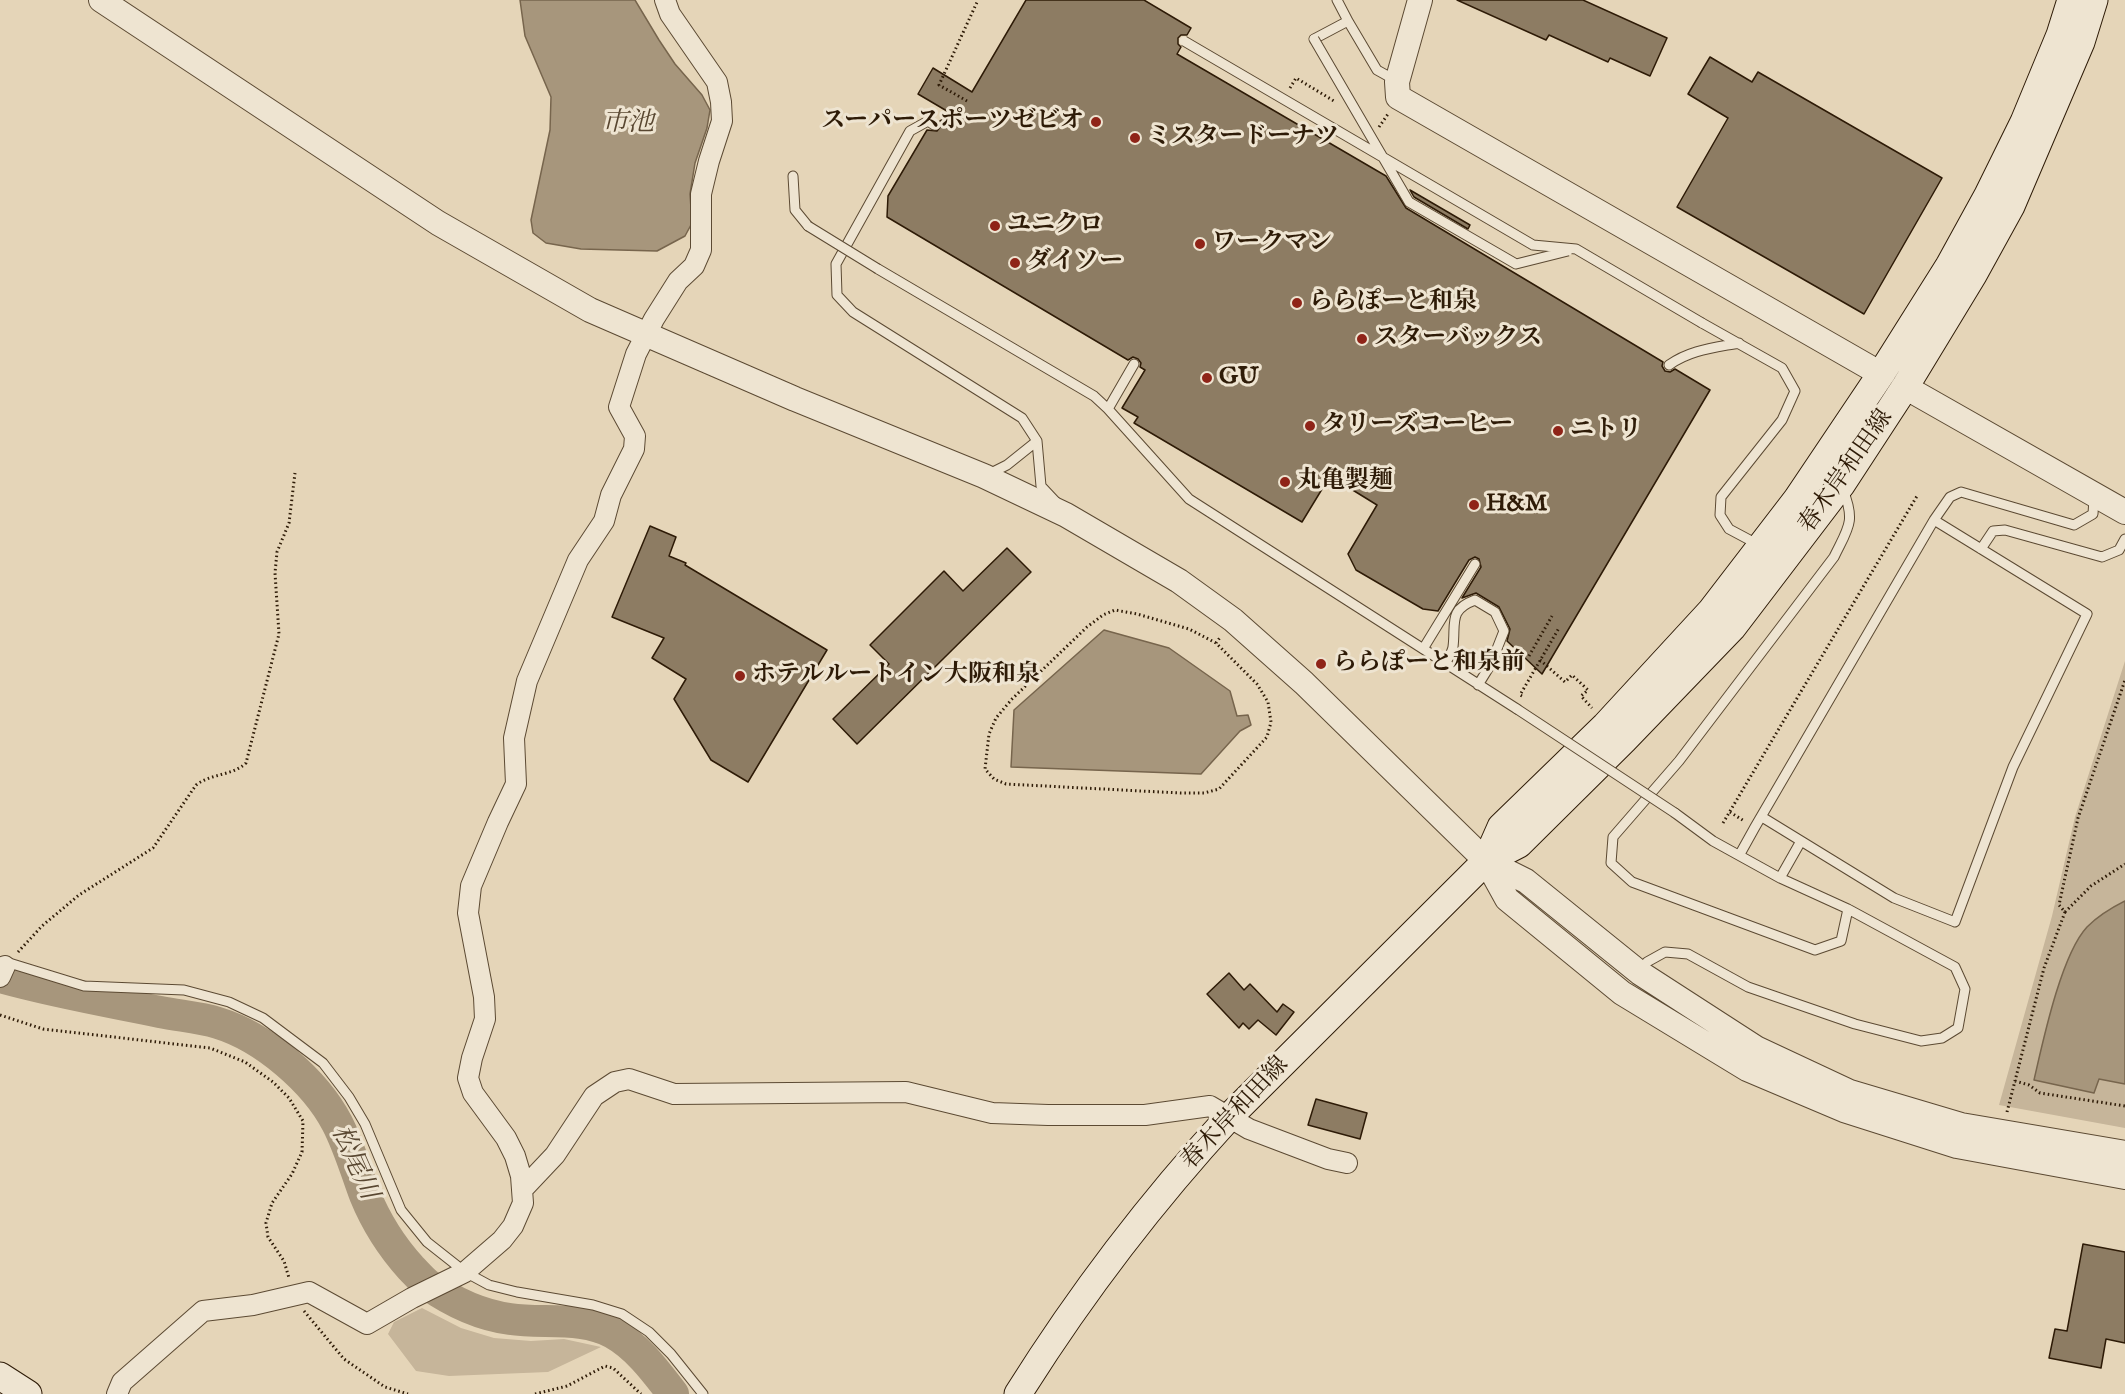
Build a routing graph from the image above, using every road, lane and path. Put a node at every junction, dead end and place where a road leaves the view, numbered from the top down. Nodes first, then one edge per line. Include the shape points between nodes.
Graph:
1 (101, 0) edge
2 (665, 0) edge
3 (978, 0) edge
4 (1337, 0) edge
5 (1420, 0) edge
6 (2071, 0) edge
7 (2094, 0) edge
8 (1348, 21) junction
9 (1184, 42) dead end
10 (1397, 82) junction
11 (967, 101) dead end
12 (934, 125) dead end
13 (793, 176) dead end
14 (1576, 249) junction
15 (645, 335) junction
16 (1738, 343) junction
17 (1134, 364) dead end
18 (1669, 365) dead end
19 (1881, 374) junction
20 (1905, 387) junction
21 (1108, 409) junction
22 (1037, 441) junction
23 (295, 473) dead end
24 (984, 476) junction
25 (1841, 485) junction
26 (2094, 495) junction
27 (1917, 496) dead end
28 (2125, 512) edge
29 (1066, 515) junction
30 (1934, 520) junction
31 (2125, 539) edge
32 (1761, 546) junction
33 (1981, 549) junction
34 (1475, 564) dead end
35 (1552, 616) dead end
36 (1233, 620) junction
37 (1559, 628) dead end
38 (1216, 643) junction
39 (1423, 649) junction
40 (1529, 656) dead end
41 (1540, 660) junction
42 (1445, 664) junction
43 (2125, 680) edge
44 (1478, 684) junction
45 (1526, 699) dead end
46 (1596, 712) dead end
47 (1761, 817) junction
48 (1723, 823) dead end
49 (1801, 841) junction
50 (1740, 854) junction
51 (1486, 861) junction
52 (2125, 864) edge
53 (1780, 878) junction
54 (1848, 909) junction
55 (2065, 912) junction
56 (3, 966) edge
57 (1640, 973) junction
58 (0, 1015) edge
59 (2015, 1081) junction
60 (2125, 1106) edge
61 (2006, 1114) dead end
62 (1230, 1116) junction
63 (2125, 1153) edge
64 (1347, 1163) dead end
65 (2125, 1177) edge
66 (522, 1190) junction
67 (465, 1272) junction
68 (295, 1295) junction
69 (0, 1376) edge
70 (28, 1394) edge
71 (117, 1394) edge
72 (408, 1394) edge
73 (535, 1394) edge
74 (641, 1394) edge
75 (703, 1394) edge
76 (1018, 1394) edge

1 - 15 street via 438,223 590,310
2 - 15 street via 670,14 717,82 722,122 701,194 701,250
3 - 11 path via 939,85
4 - 8 lane
5 - 10 street
6 - 19 main road, 春木岸和田線 via 2024,122 1988,195
7 - 20 main road, 春木岸和田線 via 2081,42 2011,206
8 - 10 lane via 1377,70
8 - 14 lane, bridge via 1314,39 1409,202 1516,264
9 - 14 lane, bridge via 1533,245
10 - 19 street via 1398,97 1407,103
12 - 22 lane via 928,121 910,131 836,264 837,295 853,312 1022,418
13 - 21 lane, bridge via 795,210 808,226 1094,396
14 - 16 lane, bridge
15 - 24 street
15 - 66 street via 619,407 635,436 634,449 611,495 604,521 578,560 527,681 514,738 516,784 471,886 468,913 485,1019 468,1078 473,1093 506,1137 515,1156
16 - 18 lane via 1698,350
16 - 32 lane via 1782,368 1795,391 1782,420 1722,497 1720,515 1729,529
17 - 21 lane
19 - 32 main road, 春木岸和田線
20 - 25 main road, 春木岸和田線
20 - 26 street
21 - 39 lane via 1189,499
22 - 24 lane via 1007,465
22 - 29 lane via 1041,486
23 - 56 path via 289,523 277,552 279,634 246,763 238,771 205,778 196,785 153,848 80,896 42,926
24 - 29 street
25 - 51 main road, 春木岸和田線 via 1732,628 1519,844
25 - 54 lane via 1850,509 1850,524 1834,557 1679,761 1613,837 1611,863 1632,882 1815,950 1841,941
26 - 28 street
26 - 30 lane via 2093,514 2074,525 1961,492 1950,496
27 - 48 path
29 - 36 street via 1179,581
30 - 33 lane
30 - 47 lane
31 - 33 lane via 2118,550 2102,557 2005,530 1993,531
32 - 51 main road, 春木岸和田線 via 1711,610 1613,718 1501,827
33 - 49 lane via 2087,614 2013,766 1955,922 1894,898
34 - 39 lane
35 - 40 path
36 - 38 path
36 - 51 street via 1304,683
37 - 41 path
38 - 38 path via 1257,684 1268,702 1271,722 1267,737 1219,789 1180,793 1006,784 985,769 989,734 996,718 1103,615 1115,610 1137,614 1189,629
39 - 42 lane
41 - 45 path via 1520,695
41 - 46 path via 1565,682 1572,675 1588,690 1581,696
42 - 44 lane
42 - 44 lane via 1453,649 1454,620 1462,604 1475,600 1495,612 1504,631
43 - 55 path via 2078,818 2059,905
44 - 50 lane, bridge via 1713,841
47 - 49 lane
47 - 50 lane
49 - 53 lane
50 - 53 lane
51 - 57 street via 1526,881
51 - 62 main road, 春木岸和田線
51 - 65 street via 1508,899 1622,993 1748,1068 1844,1110 1957,1146
52 - 55 path via 2091,886
53 - 54 lane
54 - 57 lane via 1955,967 1965,989 1958,1028 1942,1038 1922,1041 1855,1024 1748,987 1688,954 1665,951 1647,962
55 - 59 path via 2044,968
56 - 67 lane via 84,986 184,990 229,1002 263,1018 323,1063 365,1124 401,1210 427,1242
57 - 63 street via 1756,1048 1850,1092 1961,1125
58 - 68 path via 43,1029 210,1048 245,1062 273,1082 303,1121 302,1152 272,1203 266,1223 267,1237 284,1261
59 - 60 path via 2040,1093
59 - 61 path
62 - 64 street via 1249,1128
62 - 66 street via 1210,1106 1145,1115 992,1113 906,1092 674,1094 629,1079 615,1082 594,1096 555,1155
62 - 76 main road, 春木岸和田線 via 1113,1256
66 - 67 street via 522,1203 513,1226
67 - 68 street via 367,1324 309,1292
67 - 75 lane via 489,1285 622,1314 649,1332
68 - 71 street via 203,1311 122,1382
68 - 72 path via 306,1314 345,1359 385,1387
69 - 70 main road
73 - 74 path via 567,1386 605,1366 614,1368

